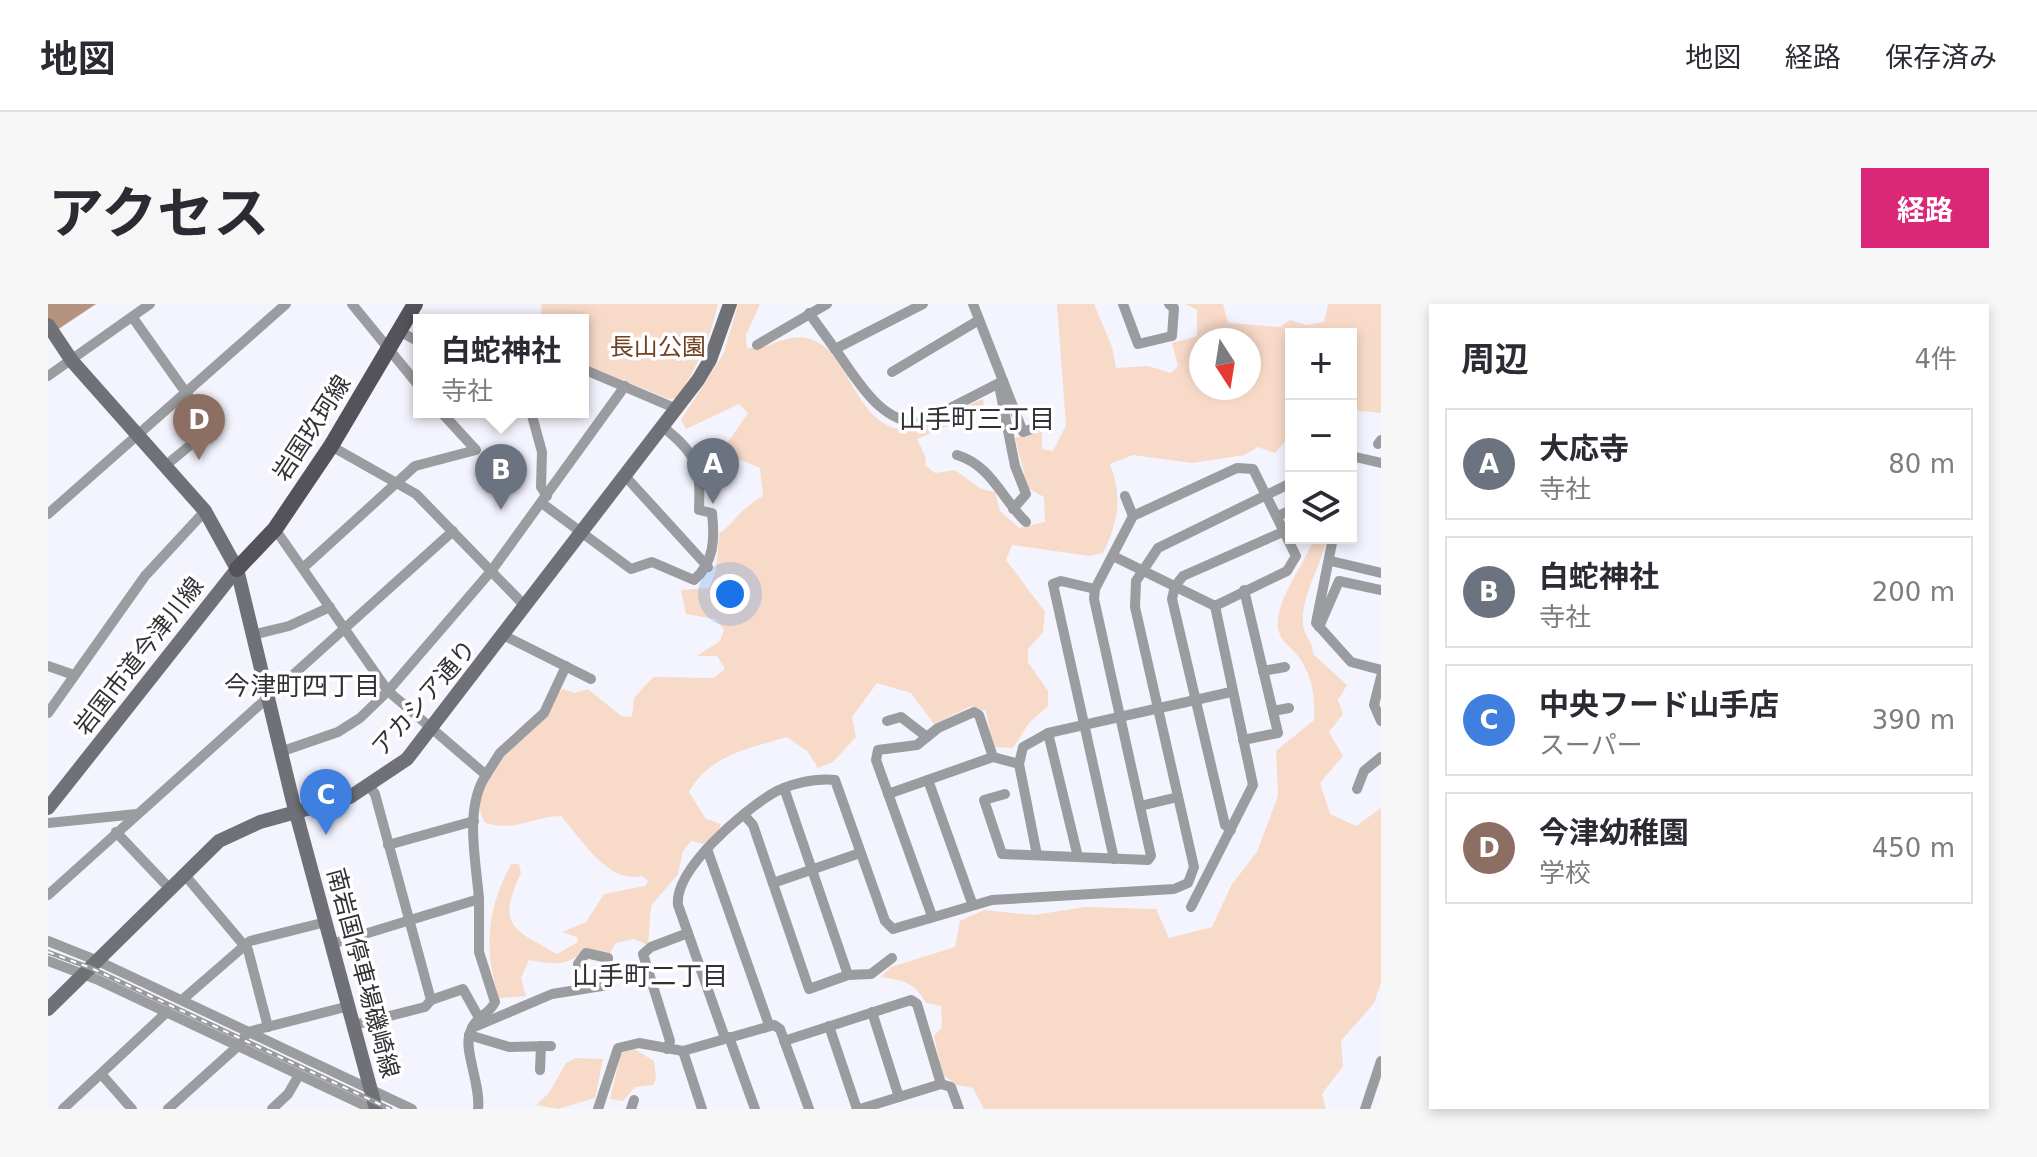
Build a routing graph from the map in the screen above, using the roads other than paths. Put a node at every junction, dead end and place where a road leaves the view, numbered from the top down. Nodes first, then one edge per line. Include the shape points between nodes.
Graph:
1 (150, 304) edge
2 (286, 304) edge
3 (352, 304) edge
4 (415, 304) edge
5 (730, 304) edge
6 (827, 304) edge
7 (923, 304) edge
8 (973, 304) edge
9 (1123, 304) edge
10 (1169, 304) edge
11 (274, 308) edge
12 (809, 313) junction
13 (133, 318) junction
14 (979, 320) junction
15 (48, 325) edge
16 (401, 332) junction
17 (413, 339) edge
18 (757, 345) dead end
19 (835, 349) junction
20 (390, 350) junction
21 (72, 361) junction
22 (589, 371) edge
23 (892, 372) dead end
24 (48, 376) edge
25 (413, 379) edge
26 (1001, 383) junction
27 (625, 386) junction
28 (184, 393) junction
29 (677, 409) junction
30 (447, 418) edge
31 (533, 418) edge
32 (1043, 425) dead end
33 (663, 427) junction
34 (138, 435) junction
35 (331, 446) junction
36 (957, 455) dead end
37 (1357, 457) edge
38 (1381, 463) edge
39 (165, 466) junction
40 (625, 476) junction
41 (399, 482) junction
42 (1285, 487) edge
43 (1125, 496) dead end
44 (1269, 496) junction
45 (545, 500) junction
46 (1013, 509) junction
47 (205, 511) junction
48 (1285, 513) edge
49 (48, 514) edge
50 (1133, 516) junction
51 (1278, 516) junction
52 (1026, 522) dead end
53 (275, 529) junction
54 (453, 531) junction
55 (1285, 531) joint
56 (583, 533) junction
57 (1293, 544) edge
58 (1332, 544) edge
59 (1113, 556) junction
60 (1331, 561) junction
61 (304, 567) junction
62 (708, 567) junction
63 (237, 569) junction
64 (492, 570) junction
65 (1141, 570) junction
66 (1381, 573) edge
67 (1175, 586) junction
68 (1095, 589) junction
69 (1244, 590) junction
70 (1381, 590) edge
71 (1215, 606) junction
72 (330, 607) junction
73 (526, 607) junction
74 (1319, 627) junction
75 (346, 630) junction
76 (252, 635) junction
77 (505, 636) junction
78 (48, 666) edge
79 (566, 666) junction
80 (1285, 667) dead end
81 (1381, 670) edge
82 (1263, 671) junction
83 (74, 675) junction
84 (1381, 677) edge
85 (591, 679) dead end
86 (388, 691) junction
87 (1231, 692) junction
88 (268, 700) junction
89 (1196, 700) junction
90 (1289, 708) dead end
91 (1158, 709) junction
92 (1273, 711) junction
93 (48, 713) edge
94 (1121, 717) junction
95 (887, 721) dead end
96 (1381, 721) edge
97 (1084, 725) junction
98 (433, 729) junction
99 (1048, 733) junction
100 (927, 737) junction
101 (1243, 740) junction
102 (280, 752) junction
103 (993, 757) junction
104 (1381, 757) edge
105 (1019, 764) junction
106 (486, 775) junction
107 (928, 780) junction
108 (370, 787) junction
109 (784, 788) junction
110 (1357, 789) dead end
111 (888, 794) junction
112 (1005, 794) dead end
113 (1178, 797) junction
114 (1140, 806) junction
115 (48, 808) edge
116 (137, 814) junction
117 (296, 814) junction
118 (745, 816) junction
119 (474, 821) junction
120 (48, 823) edge
121 (1231, 830) junction
122 (116, 832) junction
123 (388, 845) junction
124 (707, 849) junction
125 (860, 853) junction
126 (1037, 855) junction
127 (1078, 857) junction
128 (1114, 859) junction
129 (812, 870) junction
130 (184, 874) junction
131 (1192, 878) junction
132 (773, 883) junction
133 (1203, 884) junction
134 (170, 889) junction
135 (48, 895) edge
136 (479, 899) junction
137 (972, 903) junction
138 (1191, 907) dead end
139 (932, 916) junction
140 (326, 922) junction
141 (409, 923) junction
142 (688, 933) junction
143 (48, 941) edge
144 (332, 944) junction
145 (245, 945) junction
146 (892, 958) dead end
147 (48, 961) edge
148 (98, 961) junction
149 (578, 964) dead end
150 (84, 975) junction
151 (848, 975) junction
152 (182, 1000) junction
153 (431, 1000) junction
154 (349, 1006) junction
155 (48, 1009) edge
156 (167, 1012) junction
157 (872, 1012) junction
158 (478, 1016) junction
159 (354, 1025) junction
160 (769, 1025) junction
161 (829, 1026) junction
162 (268, 1027) junction
163 (248, 1032) junction
164 (471, 1032) junction
165 (727, 1037) junction
166 (784, 1041) junction
167 (238, 1046) junction
168 (667, 1049) junction
169 (683, 1051) junction
170 (1381, 1061) edge
171 (540, 1070) dead end
172 (102, 1075) junction
173 (299, 1075) junction
174 (941, 1084) junction
175 (372, 1090) junction
176 (288, 1094) junction
177 (899, 1097) junction
178 (63, 1109) edge
179 (132, 1109) edge
180 (168, 1109) edge
181 (272, 1109) edge
182 (290, 1109) edge
183 (374, 1109) edge
184 (412, 1109) edge
185 (478, 1109) edge
186 (598, 1109) edge
187 (702, 1109) edge
188 (755, 1109) edge
189 (809, 1109) edge
190 (858, 1109) edge
191 (959, 1109) edge
192 (1365, 1109) edge

1 - 13 street
2 - 11 street
3 - 20 street
4 - 16 main road, 岩国玖珂線
5 - 29 street, アカシア通り via 710,360
6 - 12 street
7 - 19 street
8 - 14 street
9 - 10 street via 1138,344 1172,336 1174,308
11 - 28 street
12 - 18 street
12 - 19 street
13 - 21 street
13 - 28 street
14 - 23 street
14 - 26 street
15 - 21 street, 南岩国停車場磯崎線
16 - 17 street
16 - 20 main road, 岩国玖珂線
19 - 26 street via 886,413 911,423
20 - 25 street
20 - 35 main road, 岩国玖珂線
21 - 24 street
21 - 34 street, 南岩国停車場磯崎線
22 - 27 street
26 - 32 street via 1023,432
26 - 46 street via 1015,466 1026,494
27 - 29 street
27 - 45 street
28 - 34 street
28 - 39 street via 211,428
29 - 33 street, アカシア通り
30 - 41 street via 476,450 415,466
31 - 45 street via 542,452
33 - 40 street, アカシア通り
33 - 62 street via 690,449 700,478 699,510 712,513
34 - 39 street, 南岩国停車場磯崎線
34 - 49 street
35 - 41 street
35 - 53 main road, 岩国玖珂線
36 - 46 street via 972,459 990,476
37 - 38 street
39 - 47 street, 南岩国停車場磯崎線
40 - 56 street, アカシア通り
40 - 62 street
41 - 54 street
41 - 61 street
42 - 44 street
43 - 50 street
44 - 50 street via 1253,469 1237,468
44 - 51 street
44 - 65 street via 1158,548
45 - 56 street
45 - 64 street
46 - 52 street
47 - 63 street, 南岩国停車場磯崎線
47 - 83 street via 159,558
48 - 51 street
50 - 59 street
51 - 55 street
53 - 61 street
53 - 63 main road, 岩国玖珂線
54 - 64 street
54 - 75 street
55 - 67 street via 1183,576
56 - 62 street via 631,569 652,562 694,580
56 - 73 street, アカシア通り
57 - 69 street via 1296,550 1290,567
58 - 60 street
59 - 65 street
59 - 68 street
60 - 66 street
60 - 74 street via 1315,616
61 - 72 street
63 - 76 street, 南岩国停車場磯崎線
63 - 115 street, 岩国市道今津川線
64 - 73 street
64 - 86 street
65 - 67 street
65 - 91 street via 1135,607
67 - 71 street
67 - 89 street via 1172,599
68 - 94 street
68 - 97 street via 1053,584
69 - 71 street
69 - 82 street
70 - 74 street via 1339,581
71 - 87 street
72 - 75 street
72 - 76 street via 289,626
73 - 77 street, アカシア通り
74 - 81 street via 1351,662
75 - 86 street
75 - 88 street
76 - 88 street, 南岩国停車場磯崎線
77 - 79 street
77 - 98 street, アカシア通り
78 - 83 street
79 - 85 street
79 - 106 street via 544,713 500,753
80 - 82 street
82 - 92 street
83 - 93 street
84 - 96 street via 1374,705
86 - 98 street
86 - 102 street via 338,732
87 - 89 street
87 - 101 street
88 - 102 street, 南岩国停車場磯崎線
88 - 116 street
89 - 91 street
89 - 121 street via 1225,825
90 - 92 street
91 - 94 street
91 - 113 street
92 - 101 street via 1278,733
94 - 97 street
94 - 114 street
95 - 100 street via 901,717
97 - 99 street
97 - 128 street
98 - 106 street
98 - 108 street, アカシア通り via 407,759
99 - 105 street via 1023,747
99 - 127 street
100 - 103 street via 974,712
100 - 111 street via 913,746 878,750 876,760
101 - 121 street via 1253,785
102 - 117 street, 南岩国停車場磯崎線
103 - 105 street
103 - 107 street
104 - 110 street via 1364,771
105 - 126 street
106 - 119 street via 476,793
107 - 111 street
107 - 137 street
108 - 117 street, アカシア通り
108 - 123 street
109 - 118 street
109 - 125 street via 835,780
109 - 129 street
111 - 139 street
112 - 126 street via 984,800 1002,854
113 - 114 street
113 - 131 street
114 - 128 street via 1151,856
116 - 120 street
116 - 122 street
117 - 130 street, アカシア通り via 236,831
117 - 140 street, 南岩国停車場磯崎線
118 - 124 street
118 - 132 street
119 - 123 street
119 - 136 street
121 - 133 street
122 - 134 street
122 - 135 street
123 - 141 street
124 - 142 street via 680,883 678,905
124 - 160 street
125 - 129 street
125 - 139 street via 889,927 899,929
126 - 127 street
127 - 128 street
129 - 132 street
129 - 151 street
130 - 134 street, アカシア通り
130 - 145 street
131 - 133 street
131 - 137 street via 1174,889
132 - 151 street via 809,989
133 - 138 street
134 - 148 street, アカシア通り
136 - 141 street
136 - 158 street via 479,952 495,1002
137 - 139 street
140 - 144 street, 南岩国停車場磯崎線
140 - 145 street
141 - 144 street
141 - 153 street
142 - 165 street
142 - 168 street via 643,954 670,1041
143 - 148 street
144 - 154 street, 南岩国停車場磯崎線
145 - 152 street
145 - 162 street
146 - 151 street via 871,974
147 - 150 street
148 - 150 street, アカシア通り
148 - 152 street
149 - 164 street via 586,953 608,958 608,985 543,997
150 - 155 street, アカシア通り
150 - 156 street
152 - 163 street
153 - 158 street via 463,989
153 - 159 street via 425,1007
154 - 159 street, 南岩国停車場磯崎線
154 - 162 street
156 - 167 street
156 - 172 street
157 - 161 street
157 - 174 street via 911,1000 917,1004
157 - 177 street
158 - 164 street
159 - 175 street, 南岩国停車場磯崎線
160 - 165 street
160 - 166 street via 780,1029
161 - 166 street
161 - 190 street
162 - 163 street
163 - 167 street
163 - 175 street
164 - 171 street via 509,1047 546,1046
164 - 185 street
165 - 169 street
165 - 188 street
166 - 189 street
167 - 173 street
167 - 180 street
168 - 169 street
168 - 186 street via 639,1043 618,1048
169 - 187 street
170 - 192 street
172 - 178 street
172 - 179 street
173 - 176 street
173 - 183 street
174 - 177 street
174 - 191 street via 951,1087
175 - 183 street, 南岩国停車場磯崎線
175 - 184 street
176 - 181 street
176 - 182 street
177 - 190 street

